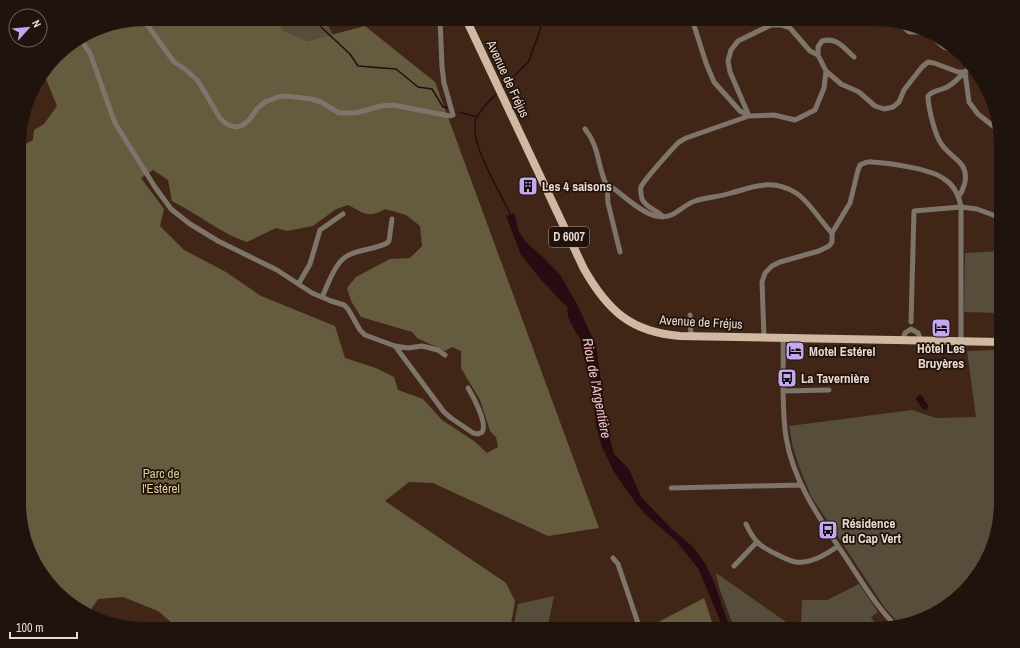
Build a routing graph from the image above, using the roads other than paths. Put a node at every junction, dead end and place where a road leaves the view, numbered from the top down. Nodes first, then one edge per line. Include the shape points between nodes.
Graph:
1 (147, 26) edge
2 (440, 26) edge
3 (469, 26) edge
4 (694, 26) edge
5 (769, 26) edge
6 (785, 26) edge
7 (83, 43) edge
8 (818, 55) junction
9 (854, 57) dead end
10 (826, 72) junction
11 (965, 72) junction
12 (749, 116) junction
13 (993, 127) edge
14 (585, 130) dead end
15 (607, 186) junction
16 (958, 196) junction
17 (961, 207) junction
18 (343, 214) dead end
19 (994, 215) edge
20 (663, 217) junction
21 (392, 219) dead end
22 (832, 234) junction
23 (620, 252) dead end
24 (299, 283) junction
25 (322, 297) junction
26 (690, 315) dead end
27 (911, 326) junction
28 (691, 336) junction
29 (764, 337) junction
30 (783, 337) junction
31 (903, 340) junction
32 (920, 340) junction
33 (961, 341) junction
34 (994, 342) edge
35 (395, 346) junction
36 (444, 355) dead end
37 (468, 388) dead end
38 (829, 390) dead end
39 (783, 391) junction
40 (801, 485) junction
41 (671, 488) dead end
42 (746, 524) dead end
43 (756, 543) junction
44 (838, 546) junction
45 (613, 558) dead end
46 (734, 566) dead end
47 (891, 621) edge
48 (638, 622) edge

1 - 2 street via 174,62 198,81 224,123 237,127 249,120 266,102 286,96 321,102 339,114 393,105 453,115 444,83
3 - 28 main road, Avenue de Fréjus / D 6007 via 584,269 596,289 624,318 648,330 669,335
4 - 12 street via 714,82 740,111
5 - 12 street via 738,41 731,50 728,61 730,72
6 - 8 street
7 - 24 street via 90,53 115,123 171,209 218,241
8 - 9 street via 818,47 822,41 828,39 835,40
8 - 10 street
10 - 11 street via 841,84 859,92 875,106 884,109 893,107 898,102 922,66 928,62
10 - 12 street via 824,88 815,110 795,120 774,115
11 - 13 street via 969,102
11 - 16 street via 950,86 932,91 928,96 939,140 963,166 965,172 963,192
12 - 20 street via 686,138 678,143 647,179 641,190 643,201
14 - 15 street via 591,136
15 - 20 street via 651,215
15 - 23 street via 608,203
16 - 17 street
16 - 22 street via 945,179 931,172 866,162 860,165 850,202
17 - 19 street
17 - 27 street via 914,211
17 - 33 street
18 - 24 street via 320,230 310,264
20 - 22 street via 678,212 695,200 751,187 775,185 797,193
21 - 25 street via 389,241 344,258 338,264
22 - 29 street via 832,242 825,249 780,262 766,273 762,282
24 - 25 street
25 - 35 street via 344,305 365,335
26 - 28 street
27 - 31 street
27 - 32 street via 918,333
28 - 29 main road, Avenue de Fréjus / D 6007
29 - 30 main road, Avenue de Fréjus / D 6007
30 - 31 main road, Avenue de Fréjus / D 6007
30 - 39 street
31 - 32 main road, Avenue de Fréjus / D 6007
32 - 33 main road, Avenue de Fréjus / D 6007
33 - 34 main road, Avenue de Fréjus / D 6007
35 - 36 street via 422,346 438,350
35 - 37 street via 444,412 478,434 484,427
38 - 39 street
39 - 40 street via 787,439
40 - 41 street
40 - 44 street
42 - 43 street
43 - 44 street via 796,562 821,557
43 - 46 street
44 - 47 street
45 - 48 street via 618,564

